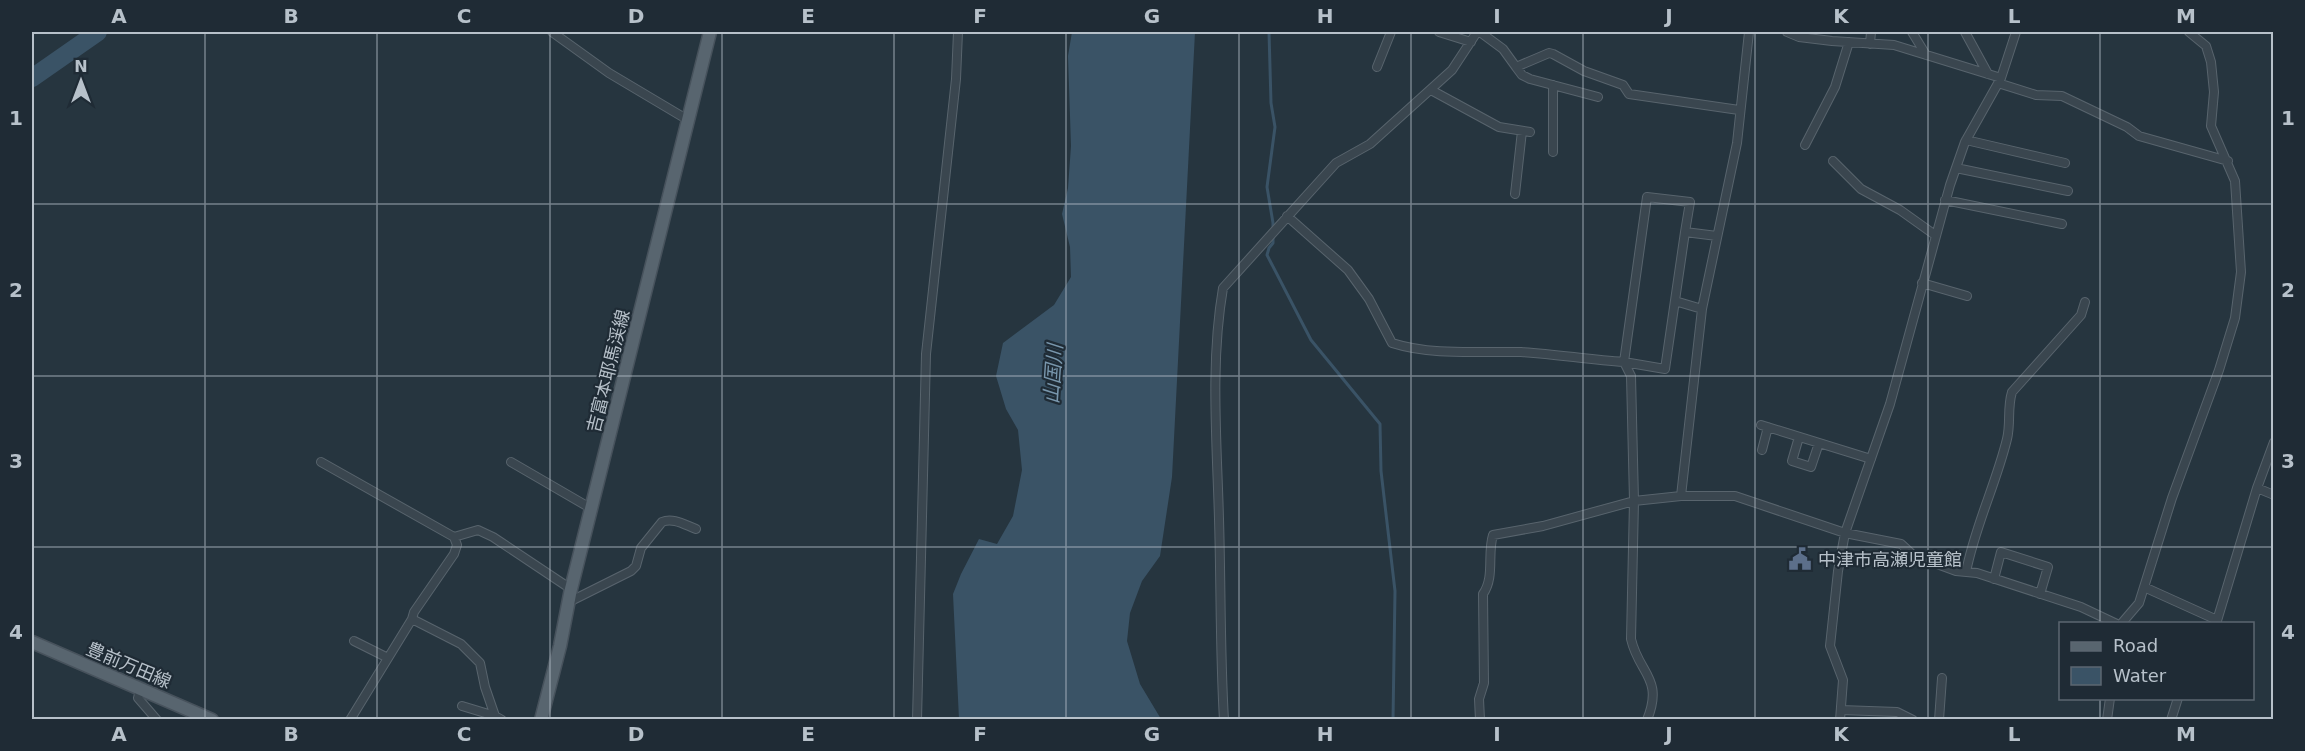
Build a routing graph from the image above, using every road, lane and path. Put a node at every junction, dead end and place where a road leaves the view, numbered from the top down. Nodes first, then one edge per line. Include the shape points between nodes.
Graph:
1 (552, 32) edge
2 (710, 32) edge
3 (958, 32) edge
4 (1391, 32) edge
5 (1439, 32) edge
6 (1479, 32) edge
7 (1749, 32) edge
8 (1787, 32) edge
9 (1871, 32) edge
10 (1912, 32) edge
11 (1965, 32) edge
12 (2016, 32) edge
13 (2189, 32) edge
14 (1471, 42) junction
15 (1849, 42) junction
16 (1870, 44) junction
17 (1926, 55) junction
18 (1377, 67) dead end
19 (1516, 67) junction
20 (1988, 74) junction
21 (2000, 80) junction
22 (1553, 85) junction
23 (1431, 90) junction
24 (1598, 97) dead end
25 (1739, 111) junction
26 (688, 120) junction
27 (1966, 140) junction
28 (1804, 145) dead end
29 (1553, 152) dead end
30 (1833, 161) dead end
31 (2228, 161) junction
32 (2065, 163) dead end
33 (1956, 168) junction
34 (2068, 191) dead end
35 (1515, 194) dead end
36 (1945, 200) junction
37 (1287, 216) junction
38 (2062, 224) dead end
39 (1685, 232) junction
40 (1935, 235) junction
41 (1717, 236) junction
42 (1922, 283) junction
43 (1967, 296) dead end
44 (1675, 301) junction
45 (2085, 302) dead end
46 (1702, 309) junction
47 (1624, 362) junction
48 (1799, 437) junction
49 (2274, 442) edge
50 (1819, 443) junction
51 (1762, 450) dead end
52 (1871, 459) junction
53 (321, 462) dead end
54 (511, 462) dead end
55 (2257, 488) junction
56 (2274, 495) edge
57 (1681, 496) junction
58 (1634, 501) junction
59 (592, 509) junction
60 (696, 529) dead end
61 (1845, 533) junction
62 (454, 537) junction
63 (1966, 572) junction
64 (1994, 579) junction
65 (2144, 587) junction
66 (571, 589) junction
67 (2040, 594) junction
68 (569, 602) junction
69 (412, 619) junction
70 (2115, 622) edge
71 (2122, 622) edge
72 (2216, 622) edge
73 (354, 641) dead end
74 (32, 642) edge
75 (388, 658) junction
76 (1942, 678) dead end
77 (140, 690) junction
78 (2110, 700) edge
79 (2178, 700) edge
80 (462, 706) dead end
81 (1840, 710) junction
82 (498, 718) edge
83 (157, 720) edge
84 (212, 720) edge
85 (350, 720) edge
86 (541, 720) edge
87 (917, 720) edge
88 (1224, 720) edge
89 (1480, 720) edge
90 (1647, 720) edge
91 (1840, 720) edge
92 (1913, 720) edge
93 (1939, 720) edge
94 (2106, 720) edge
95 (2171, 720) edge

1 - 26 street via 609,73
2 - 26 main road, 吉富本耶馬渓線
3 - 87 street via 926,354
4 - 18 street
5 - 14 street
6 - 14 street
6 - 19 street via 1503,49
7 - 25 street
8 - 15 street via 1799,37
9 - 16 street
10 - 17 street
11 - 20 street
12 - 21 street
13 - 31 street via 2206,46 2211,62 2211,126
14 - 23 street via 1452,70
15 - 16 street
15 - 28 street via 1835,87
16 - 17 street via 1894,45
17 - 20 street
19 - 22 street via 1530,79
19 - 25 street via 1549,53 1623,85 1629,94
20 - 21 street
21 - 27 street
21 - 31 street via 2036,95 2062,96 2139,136
22 - 24 street
22 - 29 street
23 - 35 street via 1499,127 1526,132
23 - 37 street via 1370,144 1336,163
25 - 41 street via 1737,143
26 - 59 main road, 吉富本耶馬渓線
27 - 32 street
27 - 33 street
30 - 40 street via 1861,189
31 - 65 street via 2235,181 2239,219 2241,272 2235,318
33 - 34 street
33 - 36 street
36 - 38 street
36 - 40 street
37 - 47 street via 1348,270 1369,299 1392,343 1409,348 1523,352
37 - 88 street via 1223,288 1220,306 1217,451
39 - 41 street
39 - 44 street
39 - 47 street via 1690,202 1647,197
40 - 42 street
41 - 46 street
42 - 43 street
42 - 52 street
44 - 46 street
44 - 47 street via 1665,369
45 - 63 street via 2081,315 2012,392 2008,437
46 - 57 street
47 - 58 street via 1630,376
48 - 50 street
48 - 50 street via 1792,461 1811,466
48 - 51 street via 1765,426
49 - 55 street
50 - 52 street
52 - 61 street
53 - 62 street
54 - 59 street
55 - 56 street
55 - 72 street
57 - 58 street
57 - 61 street via 1735,496
58 - 89 street via 1493,535 1489,585 1483,594 1484,683 1479,699
58 - 90 street via 1631,639 1654,690
59 - 66 main road, 吉富本耶馬渓線
60 - 68 street via 675,521 662,522 641,548 631,571
61 - 63 street via 1901,544 1913,555
61 - 81 street via 1830,646 1843,680
62 - 66 street via 478,530
62 - 69 street via 454,554
63 - 64 street
64 - 67 street
64 - 67 street via 2001,552 2048,567
65 - 71 street via 2139,603
65 - 72 street
66 - 68 main road, 吉富本耶馬渓線
67 - 70 street
68 - 86 main road, 吉富本耶馬渓線
69 - 75 street
69 - 82 street via 461,644 480,663 484,687
73 - 75 street
74 - 77 main road, 豊前万田線
75 - 85 street
76 - 93 street
77 - 83 street via 138,698
77 - 84 main road, 豊前万田線
78 - 94 street
79 - 95 street
80 - 82 street
81 - 91 street
81 - 92 street via 1897,712

